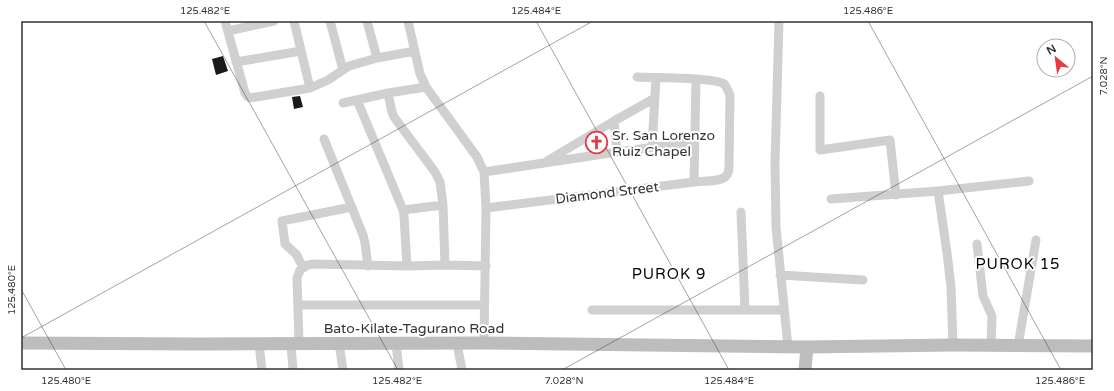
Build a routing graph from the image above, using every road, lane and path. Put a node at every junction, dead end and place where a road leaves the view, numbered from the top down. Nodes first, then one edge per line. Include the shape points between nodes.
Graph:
1 (226, 21) edge
2 (274, 21) edge
3 (294, 21) edge
4 (330, 21) edge
5 (367, 21) edge
6 (408, 21) edge
7 (779, 21) edge
8 (228, 31) junction
9 (301, 51) junction
10 (415, 51) junction
11 (377, 58) junction
12 (236, 62) junction
13 (343, 70) junction
14 (637, 77) dead end
15 (656, 78) junction
16 (696, 79) junction
17 (426, 87) junction
18 (310, 88) junction
19 (388, 93) junction
20 (820, 96) dead end
21 (655, 98) junction
22 (357, 100) junction
23 (343, 103) dead end
24 (614, 121) junction
25 (324, 139) dead end
26 (694, 142) junction
27 (652, 147) junction
28 (617, 152) junction
29 (542, 164) junction
30 (484, 172) junction
31 (1030, 181) dead end
32 (694, 182) junction
33 (938, 191) junction
34 (896, 195) junction
35 (831, 199) dead end
36 (443, 205) junction
37 (352, 207) junction
38 (486, 208) junction
39 (403, 210) junction
40 (741, 212) dead end
41 (1036, 240) dead end
42 (977, 244) dead end
43 (368, 266) junction
44 (407, 266) junction
45 (445, 266) junction
46 (486, 266) junction
47 (303, 267) junction
48 (780, 275) junction
49 (863, 280) dead end
50 (484, 305) junction
51 (298, 306) junction
52 (592, 310) dead end
53 (745, 310) junction
54 (784, 310) junction
55 (21, 343) edge
56 (339, 343) junction
57 (484, 343) junction
58 (259, 344) junction
59 (295, 344) junction
60 (396, 344) junction
61 (457, 344) junction
62 (953, 345) junction
63 (991, 346) junction
64 (1018, 346) junction
65 (1093, 346) edge
66 (788, 347) junction
67 (806, 347) junction
68 (262, 370) edge
69 (293, 370) edge
70 (343, 370) edge
71 (399, 370) edge
72 (462, 370) edge
73 (805, 370) edge

1 - 8 street
2 - 8 street
3 - 9 street
4 - 13 street
5 - 11 street
6 - 10 street
7 - 48 street via 775,196
8 - 12 street
9 - 12 street
9 - 18 street
10 - 11 street
10 - 17 street
11 - 13 street
12 - 18 street via 245,93 250,98
13 - 18 street
14 - 15 street
15 - 16 street
15 - 21 street
16 - 26 street
16 - 32 street, Diamond Street via 718,81 724,84 730,95 729,167 727,175 722,179
17 - 19 street
17 - 30 street
19 - 22 street
19 - 36 street via 394,117 438,177
20 - 34 street via 820,150 890,140
21 - 24 street
21 - 27 street
22 - 23 street
22 - 39 street
24 - 28 street
24 - 29 street
25 - 37 street
26 - 27 street
26 - 32 street
27 - 28 street
28 - 29 street
29 - 30 street
30 - 38 street
31 - 33 street
32 - 38 street, Diamond Street
33 - 34 street
33 - 62 street via 951,287
34 - 35 street
36 - 39 street
36 - 45 street
37 - 43 street via 365,242
37 - 47 street via 282,221 285,244 296,254
38 - 46 street
39 - 44 street
40 - 53 street
41 - 64 street
42 - 63 street via 983,296 992,316
43 - 44 street
43 - 47 street via 314,264
44 - 45 street
45 - 46 street
46 - 50 street
47 - 51 street via 297,278
48 - 49 street
48 - 54 street
50 - 51 street
50 - 57 street
51 - 59 street
52 - 53 street
53 - 54 street
54 - 66 street
55 - 58 street, Bato-Kilate-Tagurano Road
56 - 59 street, Bato-Kilate-Tagurano Road
56 - 60 street, Bato-Kilate-Tagurano Road
56 - 70 street
57 - 61 street, Bato-Kilate-Tagurano Road
57 - 66 street, Bato-Kilate-Tagurano Road
58 - 59 street, Bato-Kilate-Tagurano Road
58 - 68 street
59 - 69 street
60 - 61 street, Bato-Kilate-Tagurano Road
60 - 71 street
61 - 72 street
62 - 63 street, Bato-Kilate-Tagurano Road
62 - 67 street, Bato-Kilate-Tagurano Road
63 - 64 street, Bato-Kilate-Tagurano Road
64 - 65 street, Bato-Kilate-Tagurano Road
66 - 67 street, Bato-Kilate-Tagurano Road
67 - 73 street

